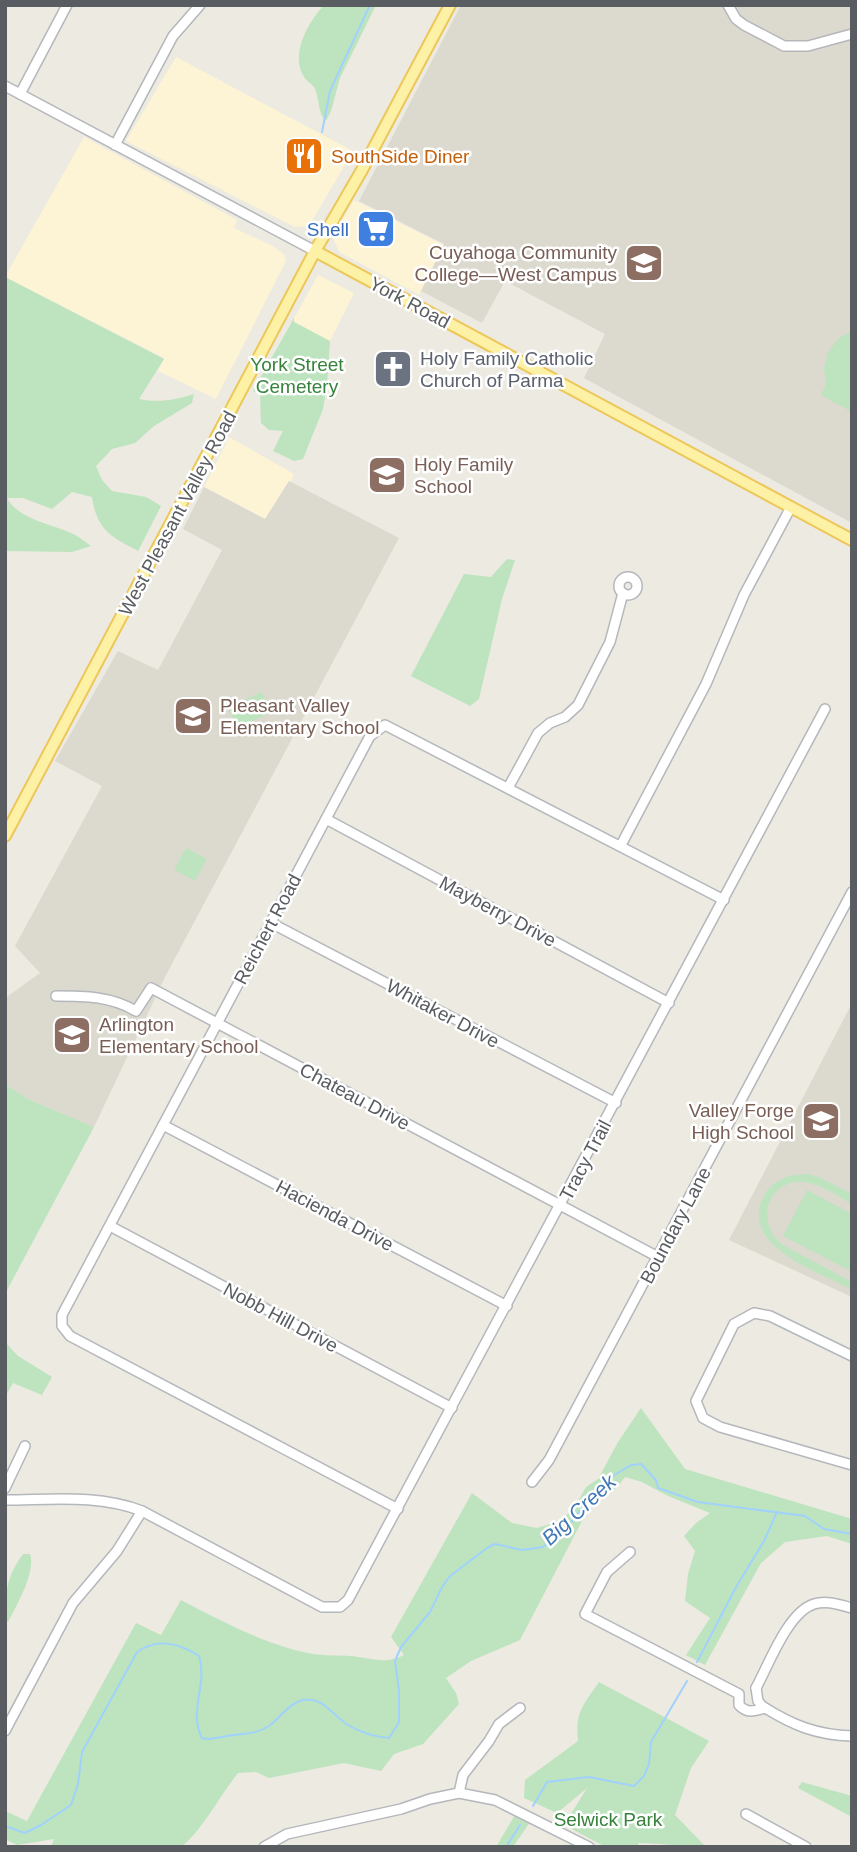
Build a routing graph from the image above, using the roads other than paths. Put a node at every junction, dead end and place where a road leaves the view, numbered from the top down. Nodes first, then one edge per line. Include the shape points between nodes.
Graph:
1 (67, 5) edge
2 (200, 5) edge
3 (450, 5) edge
4 (728, 5) edge
5 (852, 34) edge
6 (5, 86) edge
7 (20, 94) junction
8 (116, 145) junction
9 (315, 251) junction
10 (791, 507) junction
11 (852, 540) edge
12 (623, 593) dead end
13 (825, 709) dead end
14 (508, 788) junction
15 (326, 818) junction
16 (5, 836) edge
17 (621, 845) junction
18 (852, 892) edge
19 (724, 900) junction
20 (271, 923) junction
21 (56, 996) dead end
22 (669, 1003) junction
23 (217, 1022) junction
24 (616, 1103) junction
25 (163, 1125) junction
26 (560, 1206) junction
27 (110, 1226) junction
28 (658, 1258) junction
29 (507, 1306) junction
30 (852, 1356) edge
31 (452, 1408) junction
32 (25, 1446) dead end
33 (852, 1465) edge
34 (532, 1482) dead end
35 (5, 1488) edge
36 (5, 1500) edge
37 (398, 1509) junction
38 (142, 1511) junction
39 (630, 1552) dead end
40 (852, 1608) edge
41 (757, 1688) junction
42 (740, 1694) junction
43 (520, 1707) dead end
44 (765, 1708) junction
45 (5, 1731) edge
46 (852, 1736) edge
47 (459, 1793) junction
48 (746, 1814) dead end
49 (577, 1844) edge
50 (264, 1847) edge
51 (589, 1847) edge
52 (806, 1847) edge

1 - 7 street
2 - 8 street via 173,36
3 - 9 main road, West Pleasant Valley Road
4 - 5 street via 744,25 784,46 808,46
6 - 7 street, York Road
7 - 8 street, York Road
8 - 9 street, York Road
9 - 10 main road, York Road
9 - 16 main road, West Pleasant Valley Road
10 - 11 main road, York Road
10 - 17 street via 744,595 706,684
12 - 14 street via 610,642 578,705 538,733
13 - 19 street, Tracy Trail
14 - 15 street, Reichert Road via 385,725 370,736
14 - 17 street
15 - 20 street, Reichert Road
15 - 22 street, Mayberry Drive
17 - 19 street
18 - 28 street, Boundary Lane
19 - 22 street, Tracy Trail
20 - 23 street, Reichert Road
20 - 24 street, Whitaker Drive
21 - 23 street, Chateau Drive via 119,1001 136,1011 151,988
22 - 24 street, Tracy Trail
23 - 25 street, Reichert Road
23 - 26 street, Chateau Drive
24 - 26 street, Tracy Trail
25 - 27 street, Reichert Road
25 - 29 street, Hacienda Drive
26 - 28 street, Chateau Drive
26 - 29 street, Tracy Trail
27 - 31 street, Nobb Hill Drive
27 - 37 street, Reichert Road via 62,1315 62,1326 70,1336
28 - 34 street, Boundary Lane via 549,1460
29 - 31 street, Tracy Trail
30 - 33 street via 754,1312 734,1324 696,1401 703,1418 720,1427
31 - 37 street, Tracy Trail
32 - 35 street
36 - 38 street via 66,1497
37 - 38 street, Tracy Trail via 354,1591 340,1607 322,1608
38 - 45 street via 117,1551 73,1603
39 - 42 street via 607,1572 585,1614
40 - 41 street via 832,1602 801,1610
41 - 42 street
41 - 44 street via 758,1701
42 - 44 street via 739,1705 748,1712
43 - 47 street via 499,1724 463,1775
44 - 46 street via 820,1734
47 - 49 street via 495,1800
47 - 50 street via 287,1834
48 - 52 street
49 - 51 street

